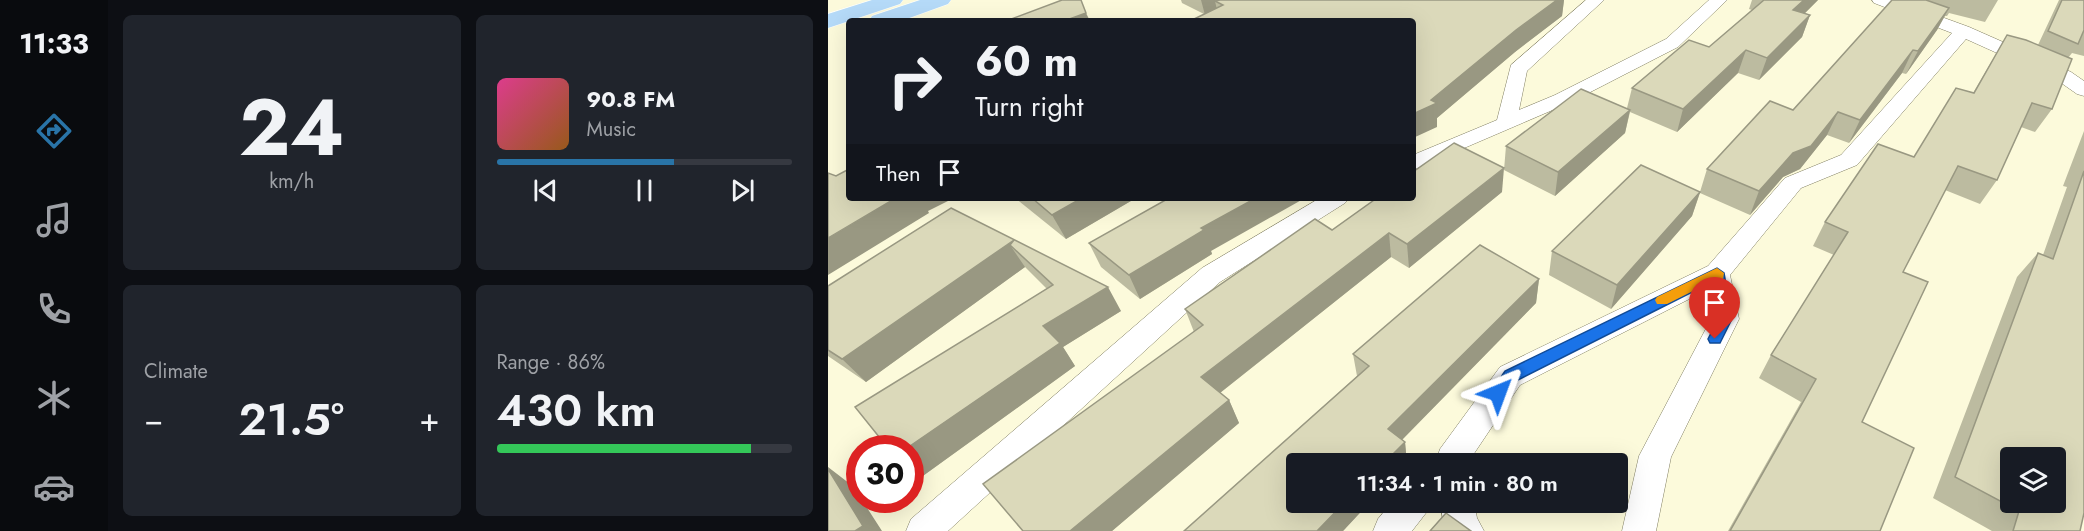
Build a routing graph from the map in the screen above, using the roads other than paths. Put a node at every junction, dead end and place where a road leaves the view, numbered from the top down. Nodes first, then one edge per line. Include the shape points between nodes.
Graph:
1 (893, 0) edge
2 (941, 0) edge
3 (1596, 0) edge
4 (1719, 0) edge
5 (1880, 0) edge
6 (889, 18) edge
7 (828, 21) edge
8 (1962, 31) junction
9 (846, 33) edge
10 (828, 39) edge
11 (2084, 90) edge
12 (1506, 123) junction
13 (1416, 162) edge
14 (1332, 201) edge
15 (1717, 273) junction
16 (1456, 453) edge
17 (1405, 513) edge
18 (1459, 513) edge
19 (923, 531) edge
20 (1390, 531) edge
21 (1467, 531) edge
22 (1640, 531) edge

1 - 7 main road
2 - 6 main road
3 - 12 street via 1518,69
4 - 12 street via 1672,43
5 - 8 street
8 - 11 street via 2064,75
8 - 15 street via 1849,159 1792,183
9 - 10 main road
12 - 13 street
14 - 19 street via 1211,275
15 - 16 street via 1510,376
15 - 22 street via 1725,319 1655,456
17 - 20 street
18 - 21 street via 1461,528

